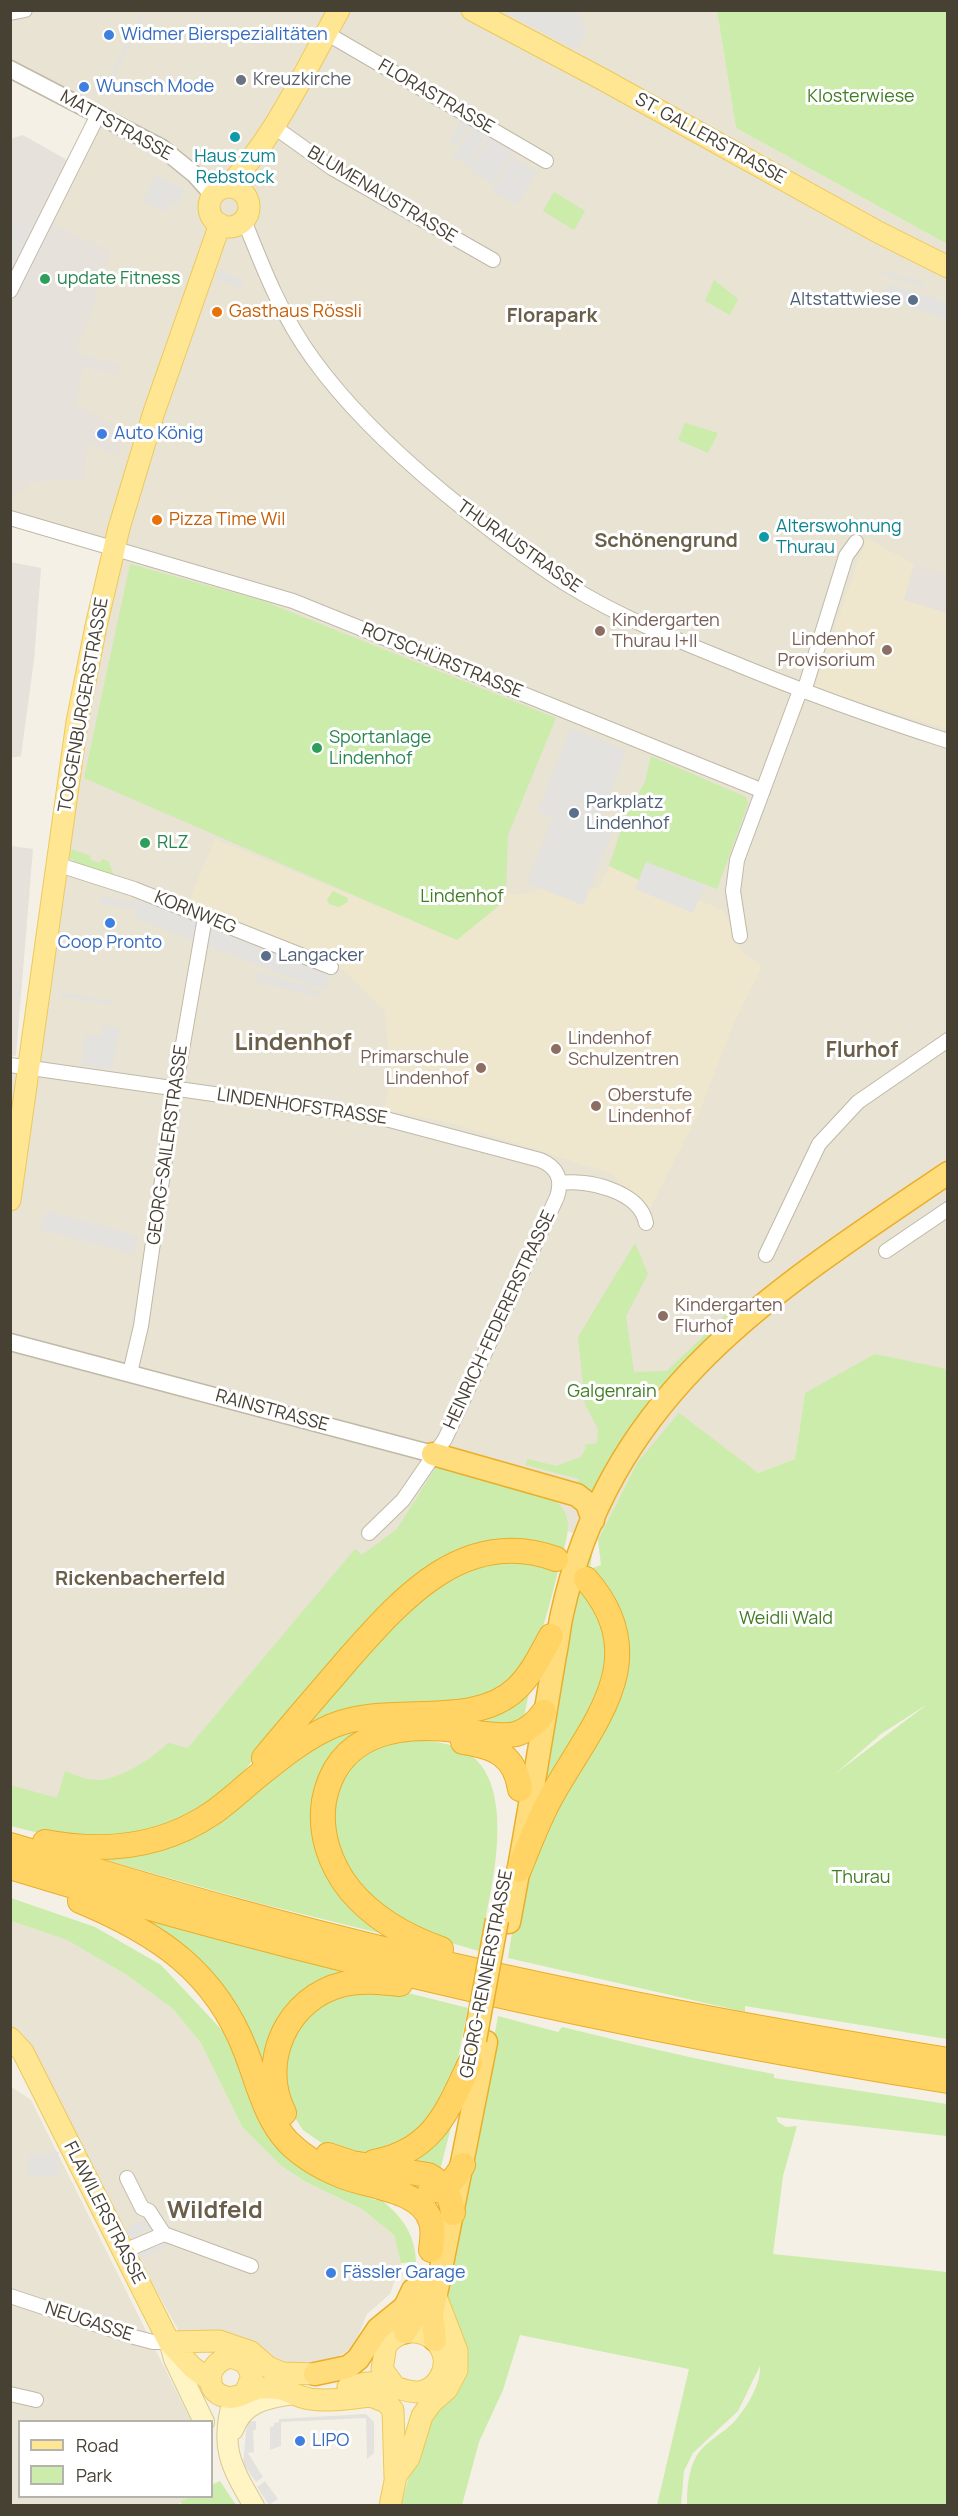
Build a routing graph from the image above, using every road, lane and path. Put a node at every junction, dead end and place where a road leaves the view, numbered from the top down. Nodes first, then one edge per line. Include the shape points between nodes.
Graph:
1 (25, 10) edge
2 (339, 10) edge
3 (472, 10) edge
4 (10, 13) edge
5 (326, 33) junction
6 (10, 69) edge
7 (98, 115) junction
8 (270, 130) junction
9 (546, 161) dead end
10 (220, 191) junction
11 (246, 197) junction
12 (244, 220) junction
13 (220, 224) junction
14 (493, 261) dead end
15 (948, 267) edge
16 (10, 291) edge
17 (10, 518) edge
18 (856, 542) dead end
19 (114, 548) junction
20 (801, 691) junction
21 (948, 741) edge
22 (763, 791) junction
23 (57, 864) junction
24 (205, 918) junction
25 (740, 936) dead end
26 (331, 967) dead end
27 (948, 1040) edge
28 (20, 1066) edge
29 (175, 1090) junction
30 (948, 1173) edge
31 (560, 1183) junction
32 (10, 1200) edge
33 (948, 1209) edge
34 (646, 1223) dead end
35 (886, 1251) dead end
36 (766, 1255) dead end
37 (10, 1342) edge
38 (130, 1373) junction
39 (434, 1454) junction
40 (593, 1520) junction
41 (369, 1533) dead end
42 (556, 1559) dead end
43 (586, 1579) dead end
44 (562, 1614) junction
45 (545, 1646) junction
46 (544, 1712) junction
47 (409, 1728) junction
48 (528, 1729) junction
49 (520, 1789) junction
50 (231, 1797) junction
51 (10, 1835) edge
52 (10, 1845) edge
53 (10, 1869) edge
54 (519, 1870) junction
55 (503, 1921) junction
56 (535, 1982) junction
57 (501, 1995) junction
58 (10, 2038) edge
59 (477, 2048) junction
60 (10, 2050) edge
61 (948, 2060) edge
62 (29, 2067) junction
63 (948, 2081) edge
64 (363, 2164) junction
65 (463, 2164) junction
66 (127, 2178) dead end
67 (378, 2186) junction
68 (444, 2188) junction
69 (453, 2213) junction
70 (164, 2234) junction
71 (431, 2250) junction
72 (124, 2251) junction
73 (251, 2266) dead end
74 (426, 2277) junction
75 (10, 2296) edge
76 (439, 2304) junction
77 (405, 2332) junction
78 (435, 2340) junction
79 (176, 2349) junction
80 (382, 2361) junction
81 (250, 2370) junction
82 (315, 2374) joint
83 (226, 2385) junction
84 (398, 2389) junction
85 (426, 2390) junction
86 (296, 2393) junction
87 (10, 2394) edge
88 (36, 2400) dead end
89 (204, 2420) edge
90 (219, 2442) edge
91 (397, 2467) junction
92 (254, 2505) edge
93 (390, 2505) edge

1 - 4 street
2 - 5 main road
3 - 15 main road, ST. GALLERSTRASSE
5 - 8 main road
5 - 9 street, FLORASTRASSE
6 - 7 street, MATTSTRASSE
7 - 10 street, MATTSTRASSE via 162,148
7 - 16 street
8 - 10 main road via 242,172
8 - 11 main road
8 - 14 street, BLUMENAUSTRASSE
10 - 11 main road via 237,189
10 - 13 main road via 209,208
11 - 12 main road via 249,209
12 - 13 main road via 230,226
12 - 20 street, THURAUSTRASSE via 276,295 312,358 369,424 423,475 474,518 570,586 681,642
13 - 19 main road, TOGGENBURGERSTRASSE via 158,401
17 - 19 street, ROTSCHÜRSTRASSE
18 - 20 street via 846,556
19 - 22 street, ROTSCHÜRSTRASSE via 293,601
19 - 23 main road, TOGGENBURGERSTRASSE via 83,690
20 - 21 street, THURAUSTRASSE
20 - 22 street
22 - 25 street via 737,860 733,891
23 - 24 street, KORNWEG
23 - 28 main road, TOGGENBURGERSTRASSE
24 - 26 street, KORNWEG
24 - 29 street, GEORG-SAILERSTRASSE
27 - 36 street via 858,1102 819,1144
28 - 29 street, LINDENHOFSTRASSE
28 - 32 main road, TOGGENBURGERSTRASSE
29 - 31 street, LINDENHOFSTRASSE via 408,1124 540,1160 552,1167
29 - 38 street, GEORG-SAILERSTRASSE via 141,1326
30 - 40 highway, GEORG-RENNERSTRASSE via 802,1273 693,1367 634,1443
31 - 34 street via 586,1182 622,1195 641,1210
31 - 39 street, HEINRICH-FEDERERSTRASSE via 557,1197 445,1439
33 - 35 street
37 - 38 street, RAINSTRASSE
38 - 39 street, RAINSTRASSE
39 - 40 highway via 577,1495 587,1503
39 - 41 street via 403,1500
40 - 44 highway, GEORG-RENNERSTRASSE
42 - 50 highway via 507,1550 458,1562 427,1580 380,1623
43 - 54 highway via 598,1592 613,1623 617,1644 615,1679 601,1715 545,1807
44 - 45 highway, GEORG-RENNERSTRASSE
44 - 46 highway, GEORG-RENNERSTRASSE
45 - 48 highway, GEORG-RENNERSTRASSE
45 - 50 highway via 518,1688 495,1703 463,1712 388,1713 344,1722 304,1741
46 - 48 highway
46 - 54 highway, GEORG-RENNERSTRASSE
47 - 48 highway via 503,1735
47 - 49 highway via 504,1756 515,1767
47 - 56 highway via 392,1729 364,1742 347,1755 333,1776 323,1816 325,1842 334,1866 361,1901 406,1934 453,1953 514,1968
48 - 49 highway, GEORG-RENNERSTRASSE
49 - 55 highway, GEORG-RENNERSTRASSE
50 - 51 highway via 188,1828 134,1846 77,1847
52 - 56 highway via 234,1911
53 - 57 highway via 254,1936
53 - 67 highway via 128,1923 187,1963 213,1991 232,2020 266,2106 284,2137 320,2166
54 - 55 highway, GEORG-RENNERSTRASSE
55 - 59 highway, GEORG-RENNERSTRASSE, bridge
56 - 61 highway
57 - 63 highway via 696,2036
57 - 64 highway via 358,1982 324,1991 295,2014 281,2037 275,2062 275,2085 282,2109 299,2135 316,2149
58 - 62 main road, FLAWILERSTRASSE via 23,2052
59 - 64 highway via 439,2124 421,2143 391,2159
59 - 65 highway, GEORG-RENNERSTRASSE
59 - 68 highway, GEORG-RENNERSTRASSE
60 - 62 main road, FLAWILERSTRASSE
62 - 72 main road, FLAWILERSTRASSE
64 - 68 highway via 420,2172
65 - 68 highway
65 - 69 highway, GEORG-RENNERSTRASSE
66 - 70 street via 142,2208 149,2211
67 - 68 highway via 427,2192
67 - 71 highway via 420,2205 431,2221
68 - 69 highway
68 - 71 highway, GEORG-RENNERSTRASSE
69 - 76 highway, GEORG-RENNERSTRASSE
70 - 72 street
70 - 73 street
71 - 74 highway, GEORG-RENNERSTRASSE
72 - 79 main road, FLAWILERSTRASSE
74 - 77 highway, GEORG-RENNERSTRASSE via 419,2310
74 - 82 highway via 415,2286 405,2307 378,2329 358,2359 348,2367
75 - 79 street, NEUGASSE
76 - 78 highway, GEORG-RENNERSTRASSE via 431,2322
76 - 91 main road via 457,2351 456,2370 447,2389 422,2416 409,2458
77 - 78 main road via 422,2332
77 - 80 main road via 386,2345
78 - 85 main road via 443,2355 442,2371
79 - 82 main road via 219,2341 251,2352 282,2373
79 - 83 main road
79 - 89 main road via 174,2358
80 - 81 main road via 351,2375 317,2380 274,2380
80 - 84 main road via 385,2376
81 - 83 main road via 251,2381
81 - 83 main road via 240,2359 232,2357
83 - 86 main road via 281,2387
83 - 90 main road
84 - 85 main road
84 - 86 main road via 369,2383
84 - 91 main road via 403,2417
85 - 91 main road via 412,2416
86 - 90 main road via 269,2398 244,2410
86 - 91 main road via 310,2399 371,2396 386,2402 393,2410
87 - 88 street
90 - 92 main road
91 - 93 main road

